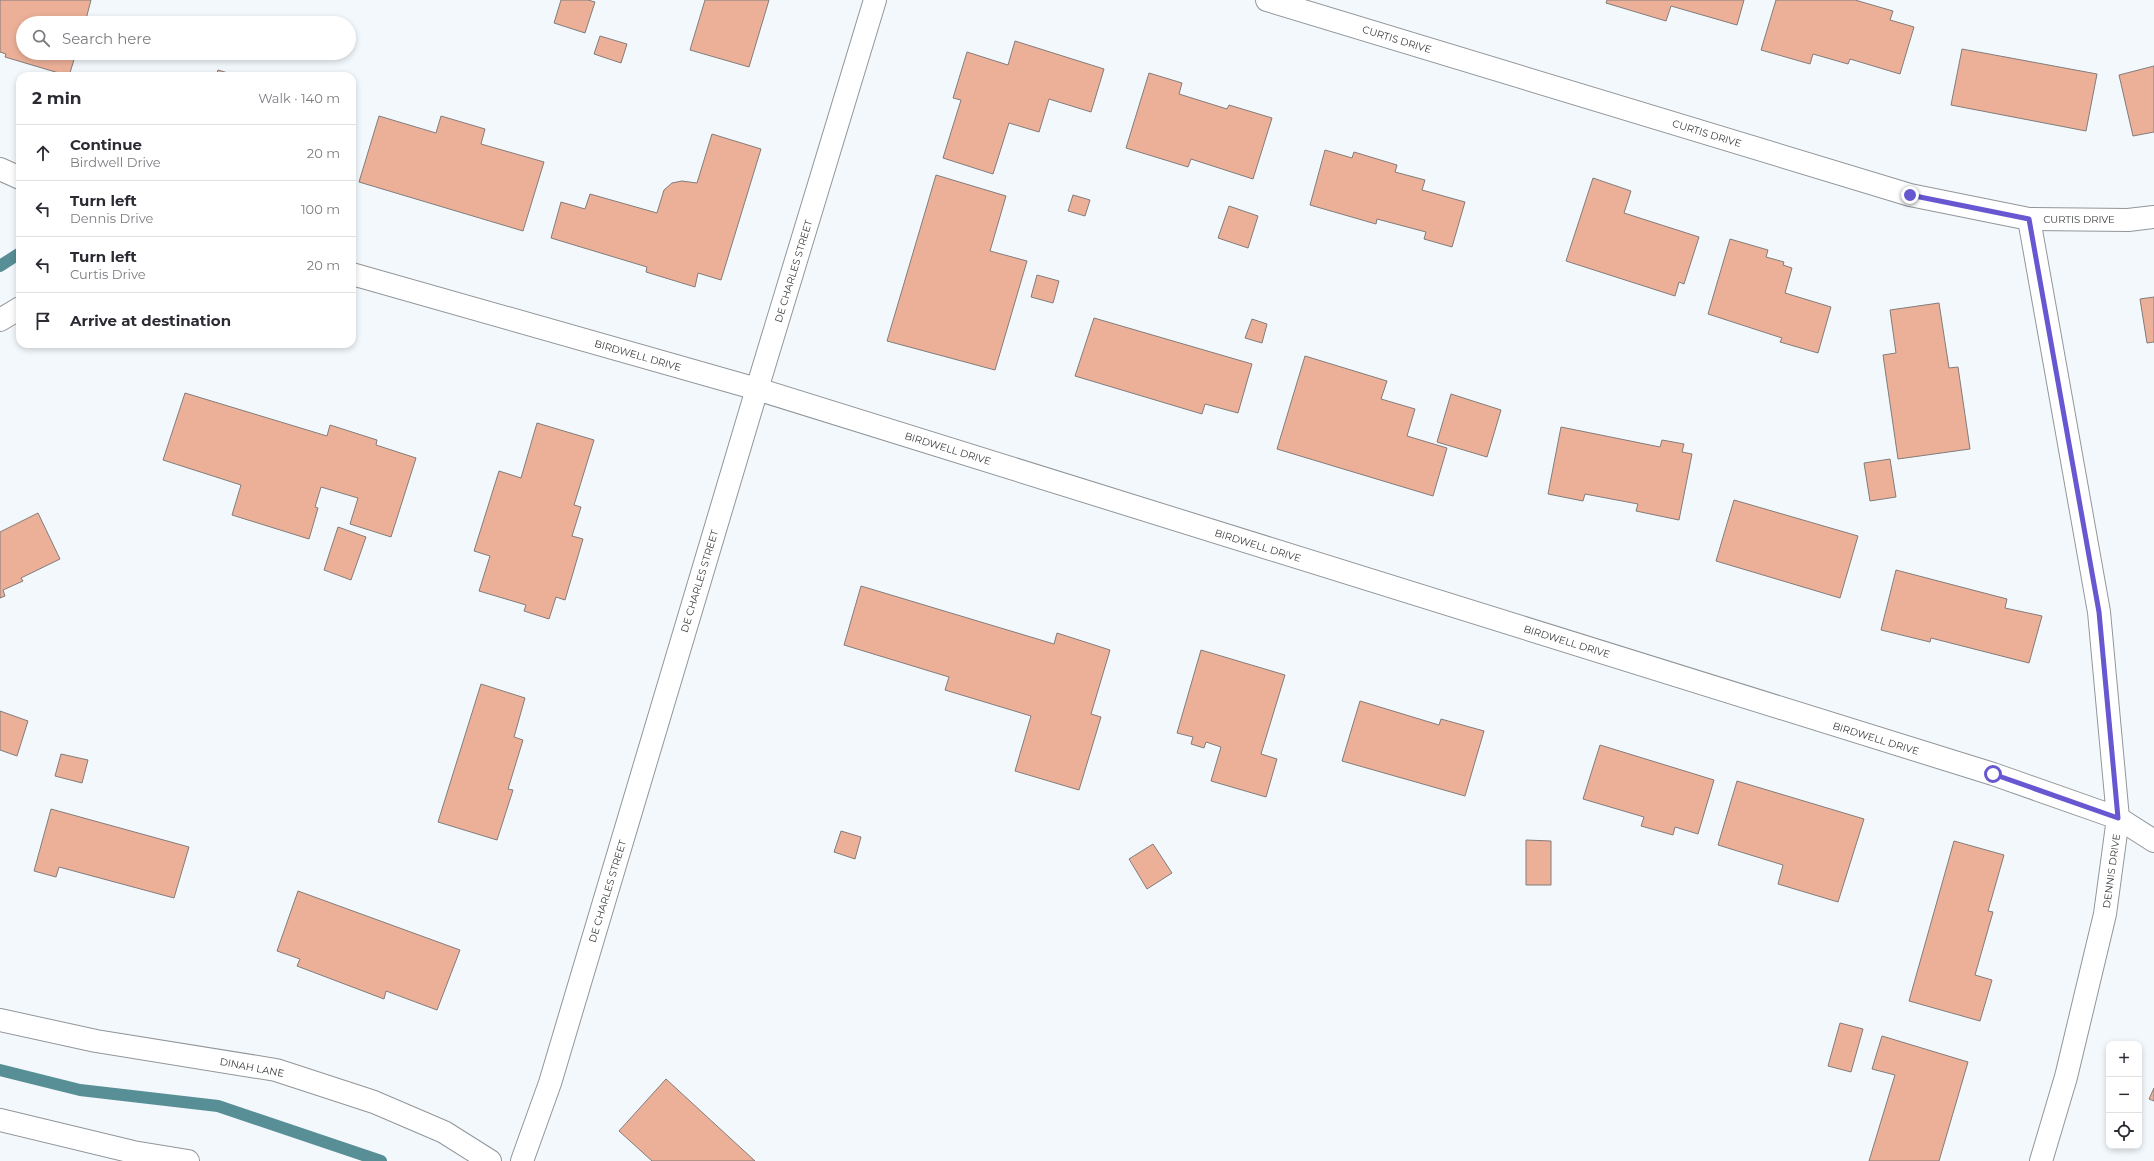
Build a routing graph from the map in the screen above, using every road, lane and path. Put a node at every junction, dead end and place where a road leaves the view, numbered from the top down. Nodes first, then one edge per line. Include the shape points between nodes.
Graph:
1 (875, 0) edge
2 (1267, 0) edge
3 (0, 169) edge
4 (16, 176) edge
5 (2154, 217) edge
6 (2029, 219) junction
7 (356, 275) edge
8 (16, 310) edge
9 (0, 320) edge
10 (757, 388) junction
11 (2118, 818) junction
12 (2154, 841) edge
13 (0, 1020) edge
14 (0, 1120) edge
15 (188, 1161) edge
16 (490, 1161) edge
17 (522, 1161) edge
18 (2040, 1161) edge

1 - 10 street, DE CHARLES STREET
2 - 6 street, CURTIS DRIVE via 1910,195
3 - 4 street
5 - 6 street, CURTIS DRIVE via 2128,220
6 - 11 street, DENNIS DRIVE via 2099,612
7 - 10 street, BIRDWELL DRIVE
8 - 9 street
10 - 11 street, BIRDWELL DRIVE via 1978,769
10 - 17 street, DE CHARLES STREET via 550,1083
11 - 12 street, BIRDWELL DRIVE
11 - 18 street, DENNIS DRIVE via 2105,914 2066,1076
13 - 16 street, DINAH LANE via 96,1041 276,1070 374,1102 444,1132
14 - 15 street via 133,1152

